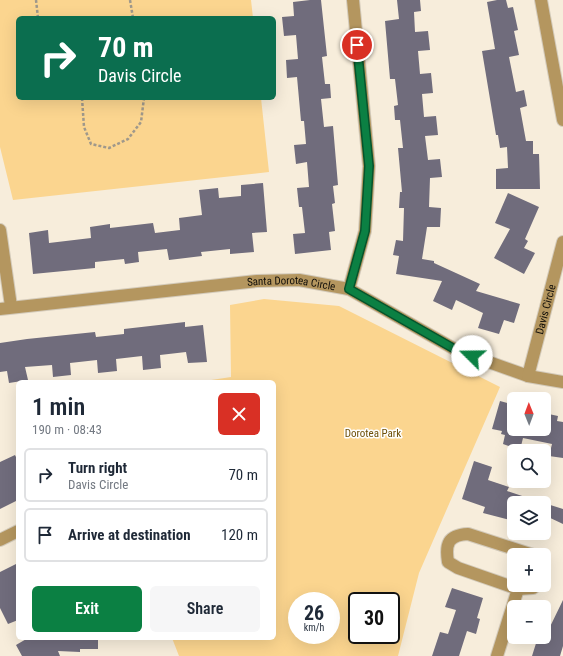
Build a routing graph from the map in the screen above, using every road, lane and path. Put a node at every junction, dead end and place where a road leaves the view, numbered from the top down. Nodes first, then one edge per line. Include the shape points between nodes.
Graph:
1 (36, 0) edge
2 (130, 0) edge
3 (353, 0) edge
4 (541, 0) edge
5 (38, 16) edge
6 (133, 16) edge
7 (82, 100) edge
8 (144, 100) edge
9 (563, 120) edge
10 (0, 230) edge
11 (563, 242) edge
12 (349, 289) junction
13 (5, 307) edge
14 (528, 376) junction
15 (563, 382) edge
16 (16, 531) edge
17 (0, 540) edge
18 (511, 548) edge
19 (507, 585) edge
20 (517, 592) edge
21 (497, 656) edge

1 - 5 path
2 - 6 path
3 - 12 street via 369,166 365,231
4 - 9 street
7 - 8 path via 84,128 91,144 109,148 128,139 141,122
10 - 13 street
11 - 14 street, Davis Circle
12 - 13 street, Santa Dorotea Circle via 299,280 257,281
12 - 14 street, Santa Dorotea Circle via 458,351
14 - 15 street, Santa Dorotea Circle
16 - 17 street
18 - 19 street via 468,534 458,535 450,540 446,550 448,562 458,568
20 - 21 street

